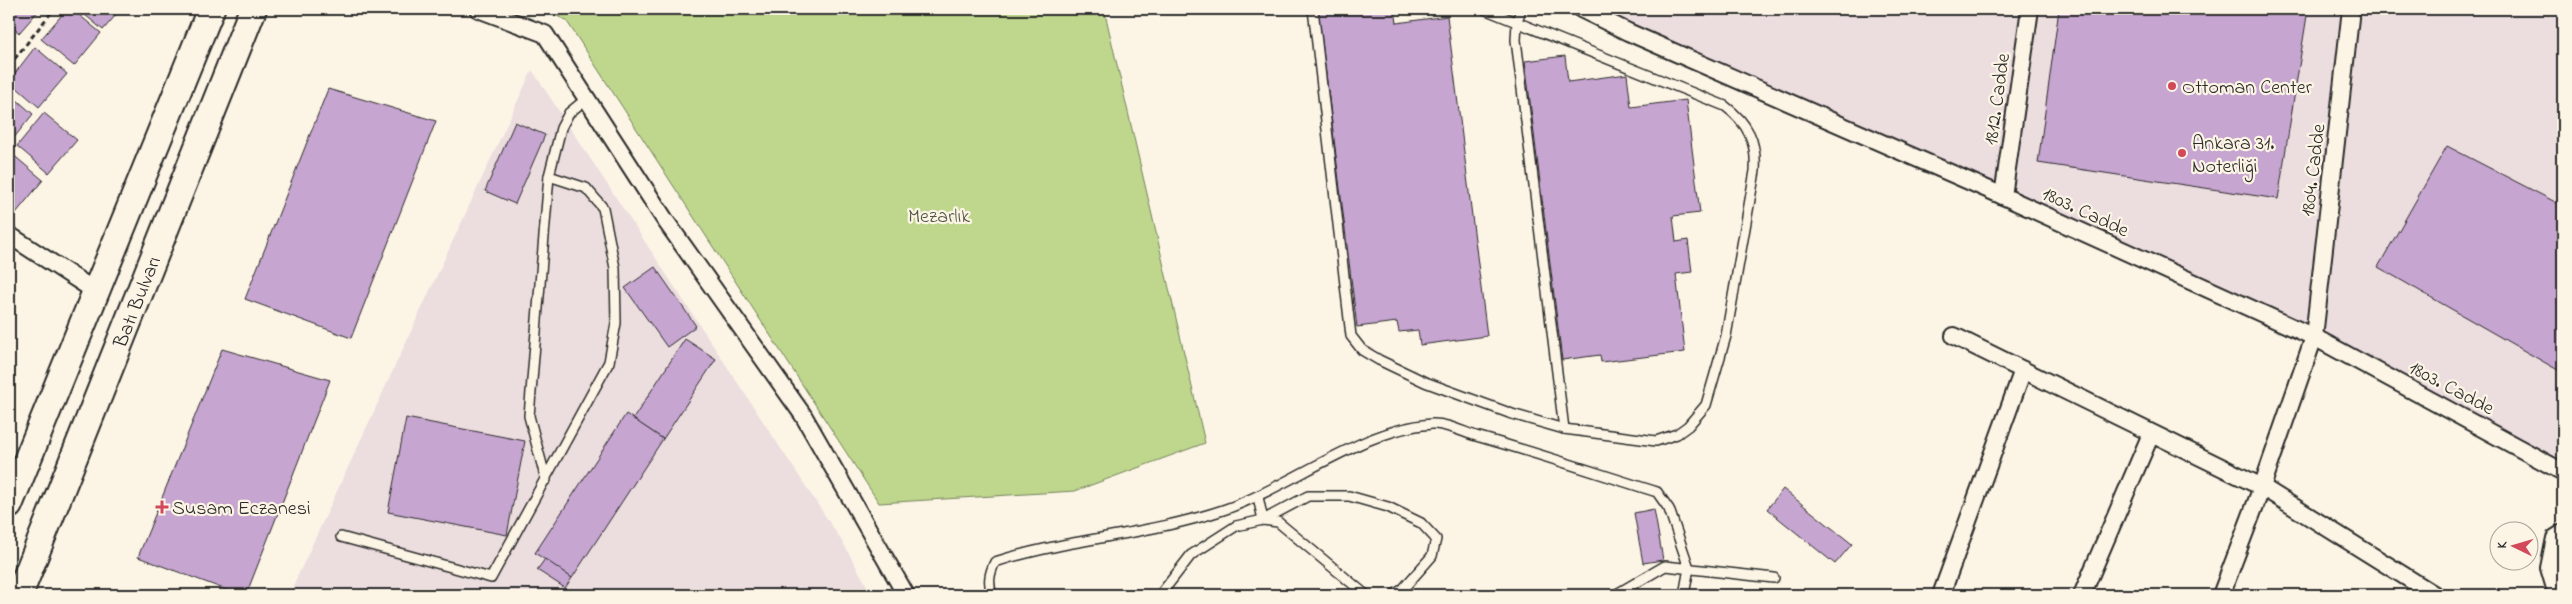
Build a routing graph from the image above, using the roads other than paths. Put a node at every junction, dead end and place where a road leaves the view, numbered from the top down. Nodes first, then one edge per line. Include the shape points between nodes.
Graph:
1 (211, 9) edge
2 (254, 9) edge
3 (478, 9) edge
4 (1313, 9) edge
5 (1484, 9) edge
6 (1521, 9) edge
7 (1581, 9) edge
8 (2030, 9) edge
9 (2351, 9) edge
10 (1517, 22) junction
11 (586, 99) junction
12 (550, 176) junction
13 (2003, 196) junction
14 (9, 235) edge
15 (95, 291) junction
16 (1954, 336) dead end
17 (2314, 337) junction
18 (2023, 370) junction
19 (1564, 429) junction
20 (2151, 434) junction
21 (2563, 472) edge
22 (546, 480) junction
23 (2262, 487) junction
24 (1258, 497) junction
25 (9, 505) edge
26 (1262, 520) junction
27 (2563, 533) edge
28 (341, 537) dead end
29 (1688, 568) junction
30 (1774, 578) dead end
31 (19, 595) edge
32 (906, 595) edge
33 (992, 595) edge
34 (1160, 595) edge
35 (1366, 595) edge
36 (1394, 595) edge
37 (1615, 595) edge
38 (1684, 595) edge
39 (1941, 595) edge
40 (2082, 595) edge
41 (2221, 595) edge
42 (2435, 595) edge
43 (2557, 595) edge

1 - 15 main road, Batı Bulvarı
2 - 31 main road, Batı Bulvarı
3 - 11 street via 545,34
4 - 19 lane via 1351,336 1370,355 1425,382
5 - 10 lane
6 - 10 lane
7 - 13 street, 1803. Cadde
8 - 13 street, 1812. Cadde
9 - 17 street, 1804. Cadde
10 - 19 lane via 1516,40
10 - 19 lane via 1725,106 1744,123 1756,158 1726,336 1706,405 1677,434 1656,441
11 - 12 lane via 569,113 560,128
11 - 32 street via 665,220 803,415
12 - 22 lane via 529,416
12 - 22 lane via 586,188 603,208 614,268 616,323 609,362
13 - 17 street, 1803. Cadde
14 - 15 street
15 - 25 main road, Batı Bulvarı
16 - 18 street
17 - 21 street, 1803. Cadde
17 - 23 street, 1804. Cadde
18 - 20 street
18 - 39 street
20 - 23 street
20 - 40 street
22 - 28 lane via 491,578
23 - 41 street, 1804. Cadde
23 - 42 street
24 - 26 lane
24 - 29 lane via 1394,430 1434,424 1656,492 1669,509
24 - 33 lane via 1116,537 1016,555 995,562 990,572
26 - 34 lane via 1236,526 1191,555
26 - 35 lane via 1278,522
26 - 36 lane via 1308,496 1349,496 1388,507 1421,523 1436,539 1432,556
27 - 43 street via 2555,538 2549,568
29 - 30 lane
29 - 37 lane via 1665,566
29 - 38 lane

